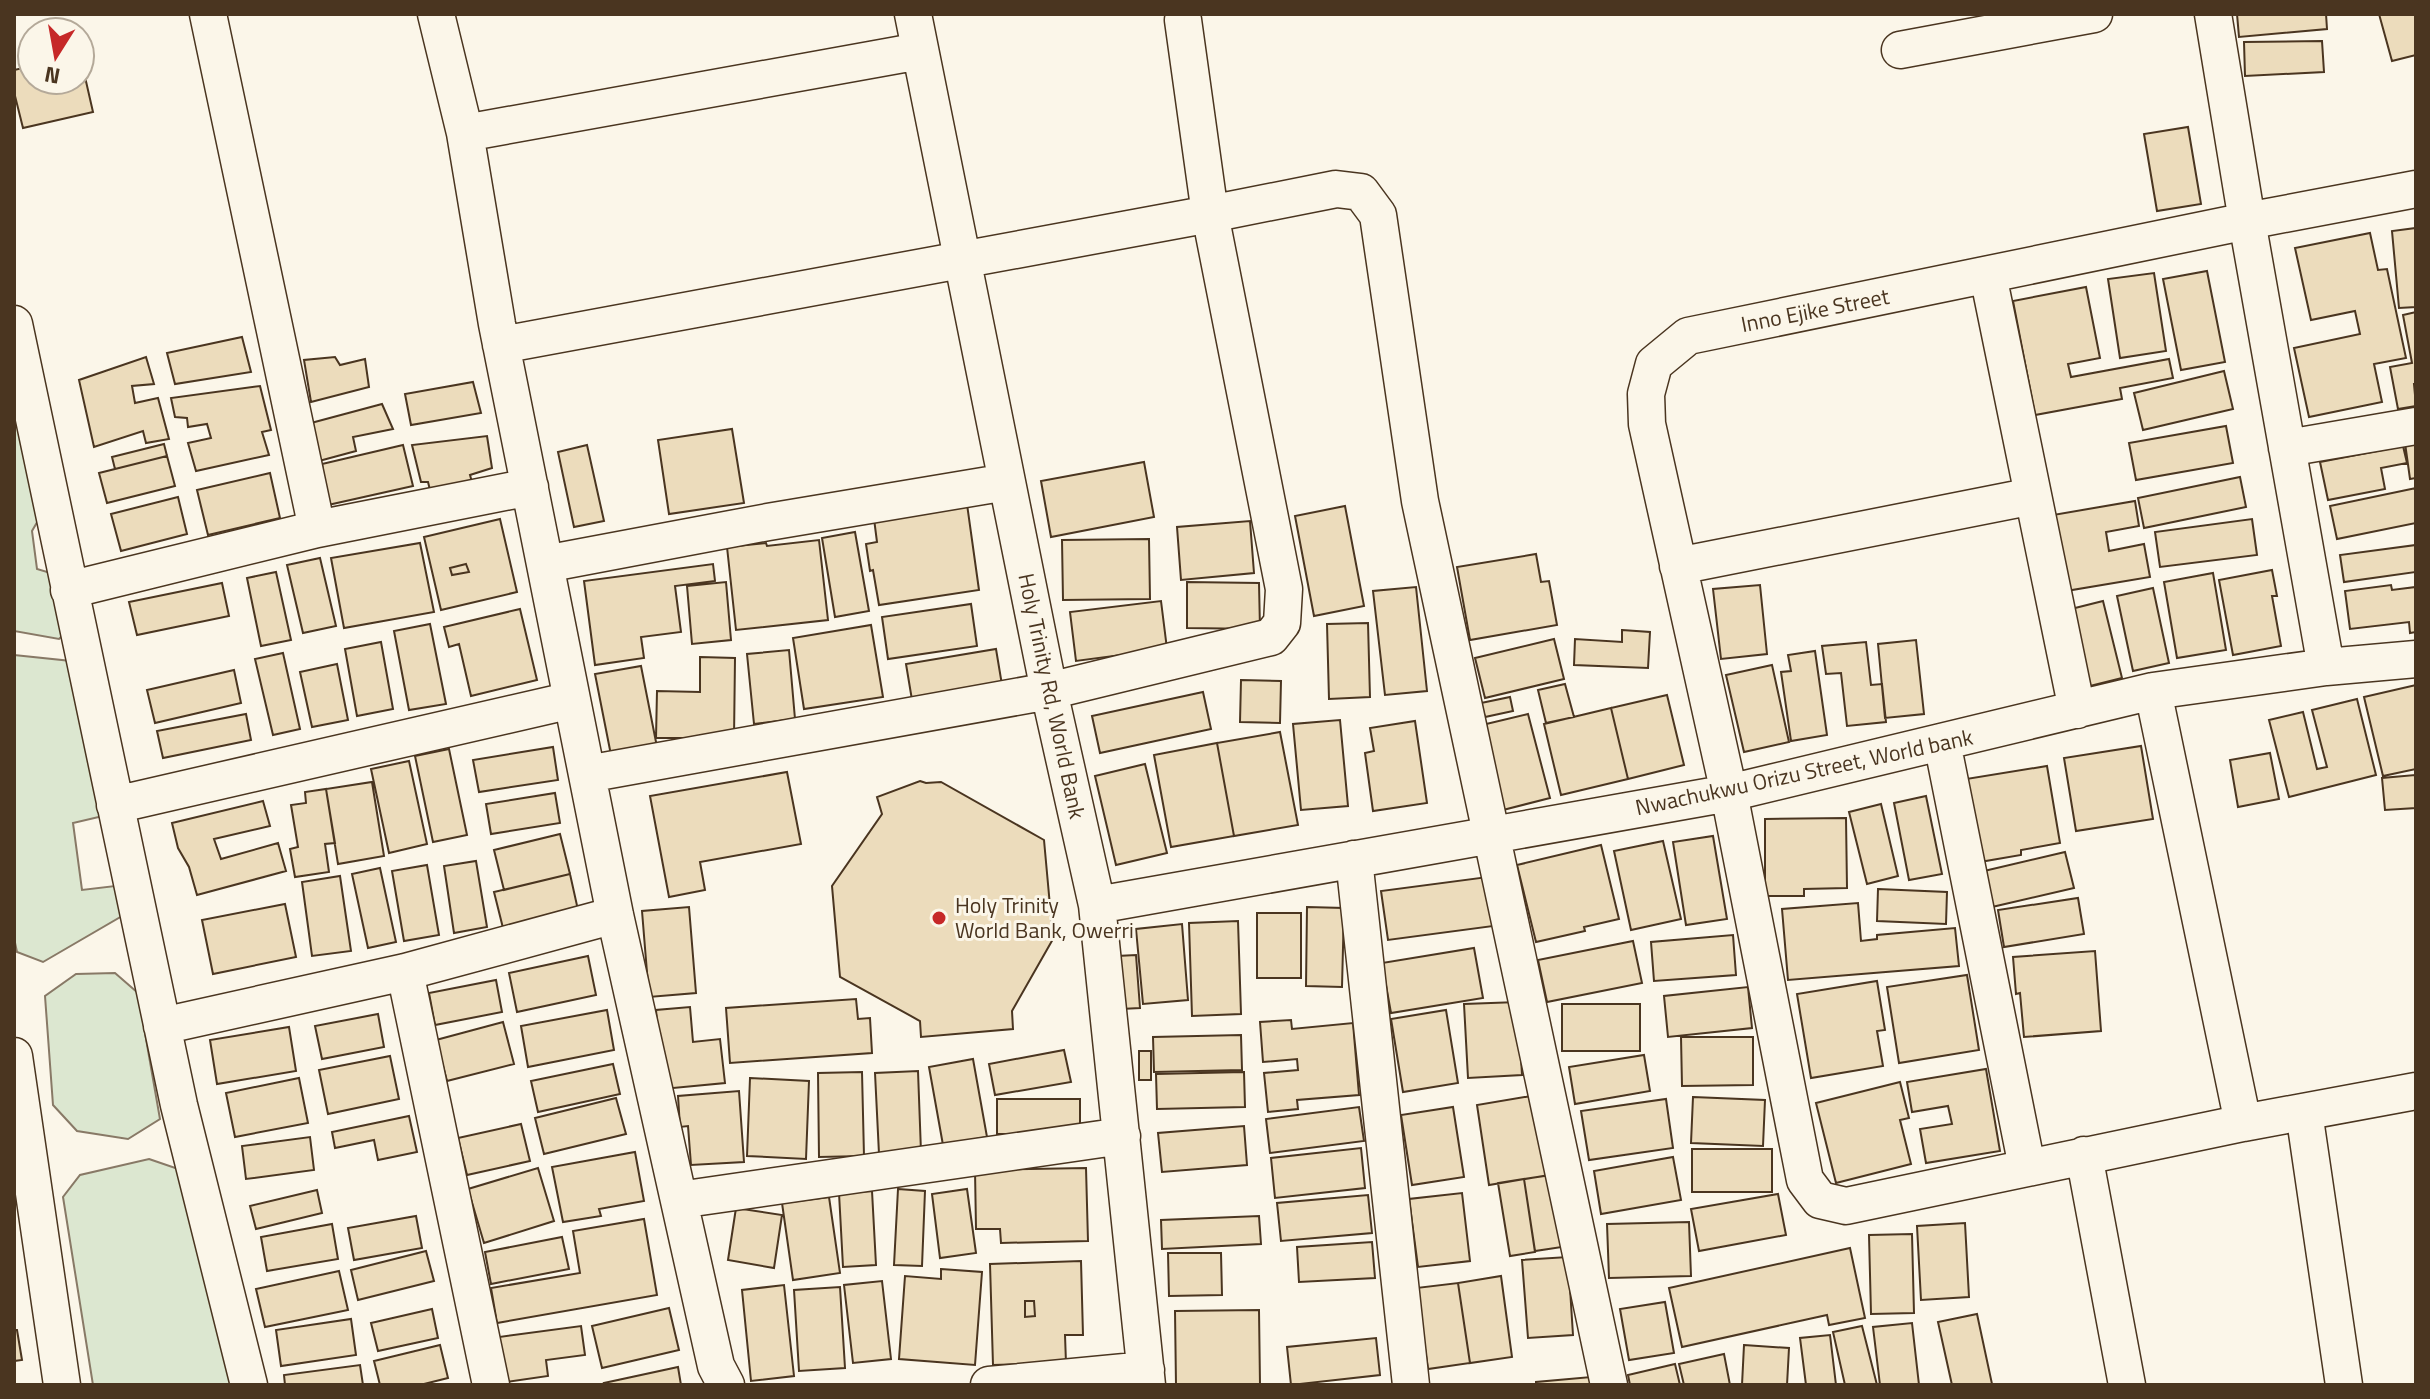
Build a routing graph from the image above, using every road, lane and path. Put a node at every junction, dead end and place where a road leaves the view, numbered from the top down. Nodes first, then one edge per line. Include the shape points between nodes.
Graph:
1 (208, 14) edge
2 (436, 14) edge
3 (913, 14) edge
4 (2094, 14) edge
5 (2213, 14) edge
6 (1183, 20) dead end
7 (1950, 27) edge
8 (1900, 50) dead end
9 (920, 51) junction
10 (465, 133) junction
11 (2416, 189) edge
12 (1210, 214) junction
13 (2247, 221) junction
14 (962, 261) junction
15 (1988, 275) junction
16 (14, 324) edge
17 (501, 345) junction
18 (2416, 426) edge
19 (2287, 448) junction
20 (1007, 482) junction
21 (530, 487) junction
22 (2033, 496) junction
23 (317, 529) junction
24 (545, 564) junction
25 (1678, 566) junction
26 (69, 590) junction
27 (2416, 659) edge
28 (2326, 667) junction
29 (1049, 691) junction
30 (2153, 691) junction
31 (572, 700) junction
32 (2077, 710) junction
33 (1942, 742) junction
34 (587, 774) junction
35 (1729, 793) junction
36 (115, 805) junction
37 (1493, 835) junction
38 (1354, 859) junction
39 (1097, 905) junction
40 (615, 915) junction
41 (405, 972) junction
42 (162, 1026) junction
43 (14, 1056) edge
44 (2416, 1091) edge
45 (2304, 1112) junction
46 (2243, 1123) junction
47 (1122, 1136) junction
48 (2084, 1155) junction
49 (2027, 1167) junction
50 (679, 1200) junction
51 (1147, 1377) edge
52 (62, 1385) edge
53 (249, 1385) edge
54 (491, 1385) edge
55 (726, 1385) edge
56 (989, 1385) edge
57 (1411, 1385) edge
58 (1609, 1385) edge
59 (2124, 1385) edge
60 (2344, 1385) edge

1 - 23 street
2 - 10 street
3 - 9 street, Holy Trinity Rd, World Bank
4 - 7 street
5 - 13 street
6 - 12 street
7 - 8 street
9 - 10 street
9 - 14 street, Holy Trinity Rd, World Bank
10 - 17 street
11 - 13 street, Inno Ejike Street
12 - 14 street
12 - 29 street via 1284,589 1282,623 1271,637
12 - 37 street via 1336,189 1361,192 1378,215 1420,501
13 - 15 street, Inno Ejike Street
13 - 19 street
14 - 17 street
14 - 20 street, Holy Trinity Rd, World Bank
15 - 22 street
15 - 25 street, Inno Ejike Street via 1688,336 1654,364 1646,394 1647,424
16 - 26 street
17 - 21 street
18 - 19 street
19 - 28 street
20 - 24 street
20 - 29 street, Holy Trinity Rd, World Bank
21 - 23 street
21 - 24 street
22 - 25 street
22 - 32 street
23 - 26 street
24 - 31 street
25 - 35 street, Inno Ejike Street
26 - 36 street
27 - 28 street, Nwachukwu Orizu Street, World bank
28 - 30 street, Nwachukwu Orizu Street, World bank
29 - 34 street
29 - 39 street, Holy Trinity Rd, World Bank
30 - 32 street, Nwachukwu Orizu Street, World bank
30 - 46 street
31 - 34 street
31 - 36 street
32 - 33 street, Nwachukwu Orizu Street, World bank
33 - 35 street, Nwachukwu Orizu Street, World bank
33 - 49 street
34 - 40 street
35 - 37 street, Nwachukwu Orizu Street, World bank
35 - 49 street, Inno Ejike Street via 1805,1180 1820,1200 1846,1206
36 - 42 street
37 - 38 street, Nwachukwu Orizu Street, World bank
37 - 58 street
38 - 39 street, Nwachukwu Orizu Street, World bank
38 - 57 street
39 - 47 street, Holy Trinity Rd, World Bank
40 - 41 street
40 - 50 street
41 - 42 street
41 - 54 street
42 - 53 street
43 - 52 street
44 - 45 street, Inno Ejike Street
45 - 46 street, Inno Ejike Street
45 - 60 street
46 - 48 street, Inno Ejike Street
47 - 50 street
47 - 51 street, Holy Trinity Rd, World Bank
48 - 49 street, Inno Ejike Street
48 - 59 street
50 - 55 street via 716,1366
51 - 56 street

